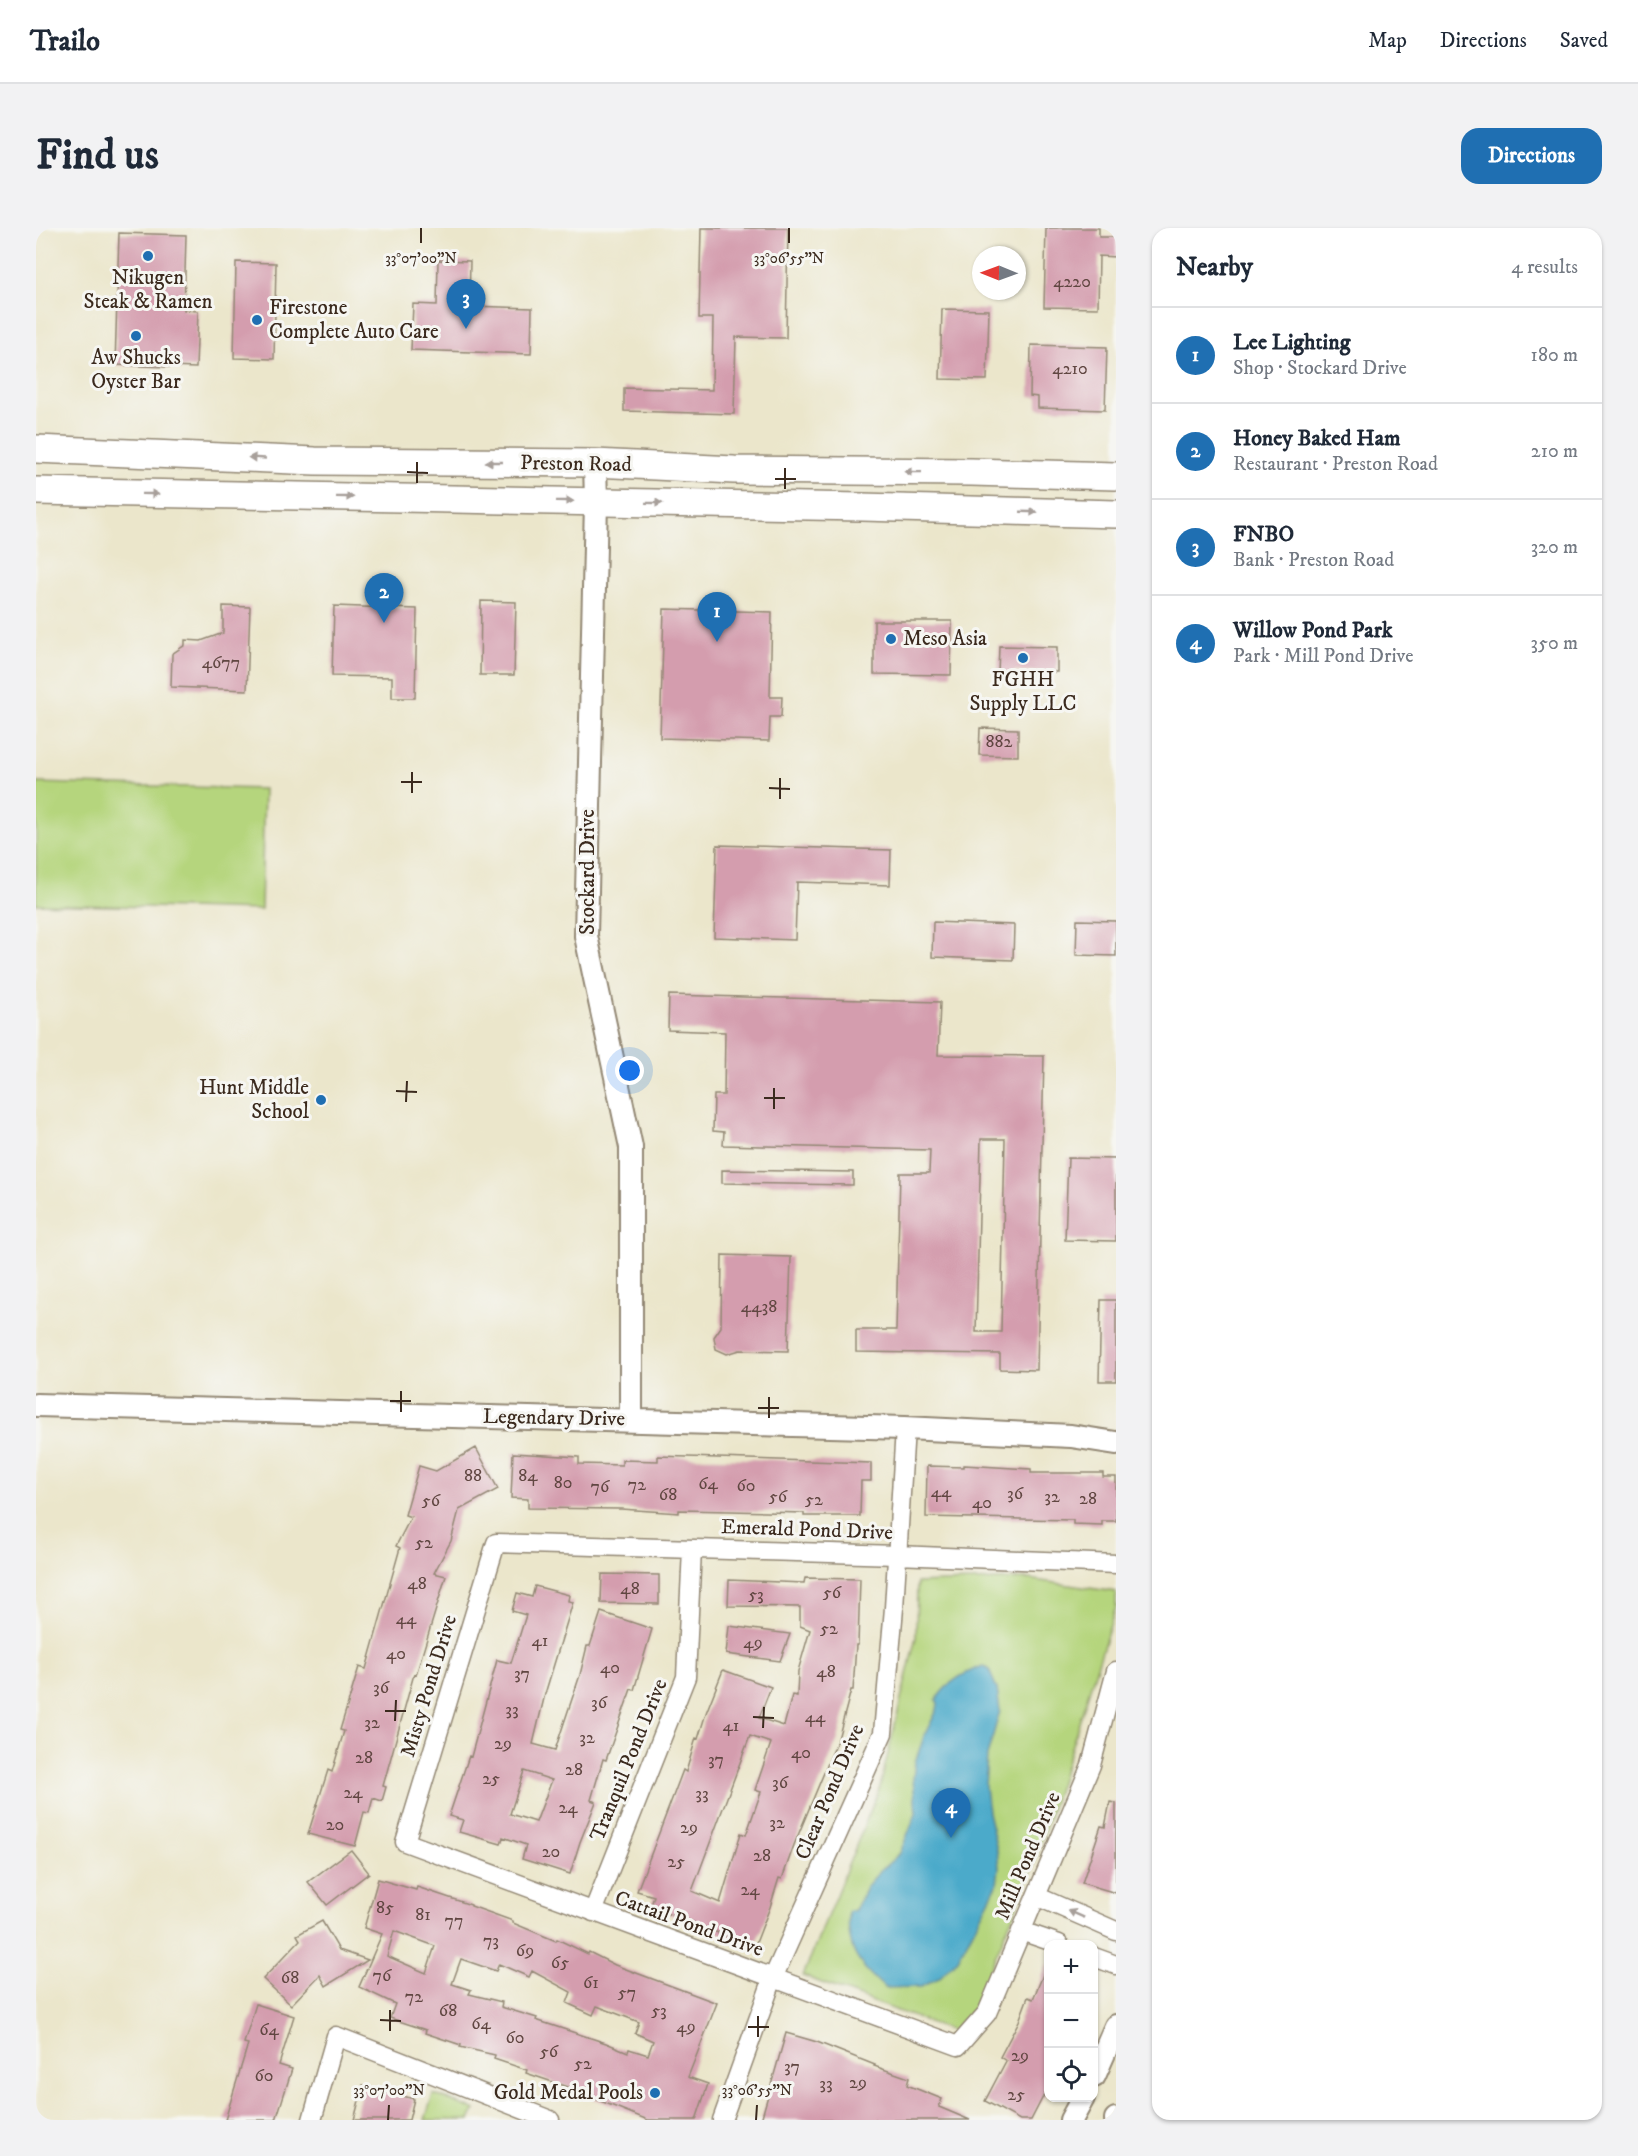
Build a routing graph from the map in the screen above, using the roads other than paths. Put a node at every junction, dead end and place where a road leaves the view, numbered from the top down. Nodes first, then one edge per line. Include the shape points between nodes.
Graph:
1 (36, 448) edge
2 (93, 450) junction
3 (594, 463) junction
4 (1116, 476) edge
5 (36, 491) edge
6 (92, 492) junction
7 (596, 502) junction
8 (1116, 514) edge
9 (36, 1405) edge
10 (631, 1420) junction
11 (905, 1428) junction
12 (1116, 1430) edge
13 (1071, 1436) junction
14 (1116, 1443) edge
15 (496, 1543) joint
16 (692, 1549) junction
17 (897, 1555) junction
18 (1116, 1564) edge
19 (1116, 1671) edge
20 (405, 1842) joint
21 (1036, 1896) junction
22 (592, 1912) junction
23 (1021, 1931) junction
24 (1116, 1931) edge
25 (1047, 1940) edge
26 (1098, 1958) edge
27 (1116, 1965) edge
28 (773, 1978) junction
29 (1116, 2026) edge
30 (958, 2046) joint
31 (1098, 2067) edge
32 (1080, 2102) edge
33 (312, 2120) edge
34 (550, 2120) edge
35 (722, 2120) edge
36 (1071, 2120) edge

1 - 2 main road, Preston Road
3 -> 2 main road, Preston Road via 315,461
2 - 6 main road
4 -> 3 main road, Preston Road via 734,470
3 - 7 street, Stockard Drive
5 - 6 main road, Preston Road
6 -> 7 main road, Preston Road
7 -> 8 main road, Preston Road
7 - 10 street, Stockard Drive via 586,936 631,1147
9 - 10 street, Legendary Drive
10 - 11 street, Legendary Drive
11 - 13 street, Legendary Drive
11 - 17 street, Clear Pond Drive
12 - 13 street, Legendary Drive
13 - 14 street, Legendary Drive
15 - 16 street, Emerald Pond Drive
15 - 20 street, Misty Pond Drive
16 - 17 street, Emerald Pond Drive
16 - 22 street, Tranquil Pond Drive via 686,1677
17 - 18 street, Emerald Pond Drive
17 - 28 street, Clear Pond Drive via 883,1733
19 - 21 street, Mill Pond Drive via 1091,1764
20 - 22 street, Cattail Pond Drive
21 - 23 street, Mill Pond Drive
24 -> 21 street
22 - 28 street, Cattail Pond Drive
23 - 25 street
23 - 30 street, Mill Pond Drive via 987,2013
26 - 27 street
28 - 30 street, Cattail Pond Drive
28 - 35 street, Clear Pond Drive
29 - 31 street
32 - 36 street
33 - 34 street via 336,2036

